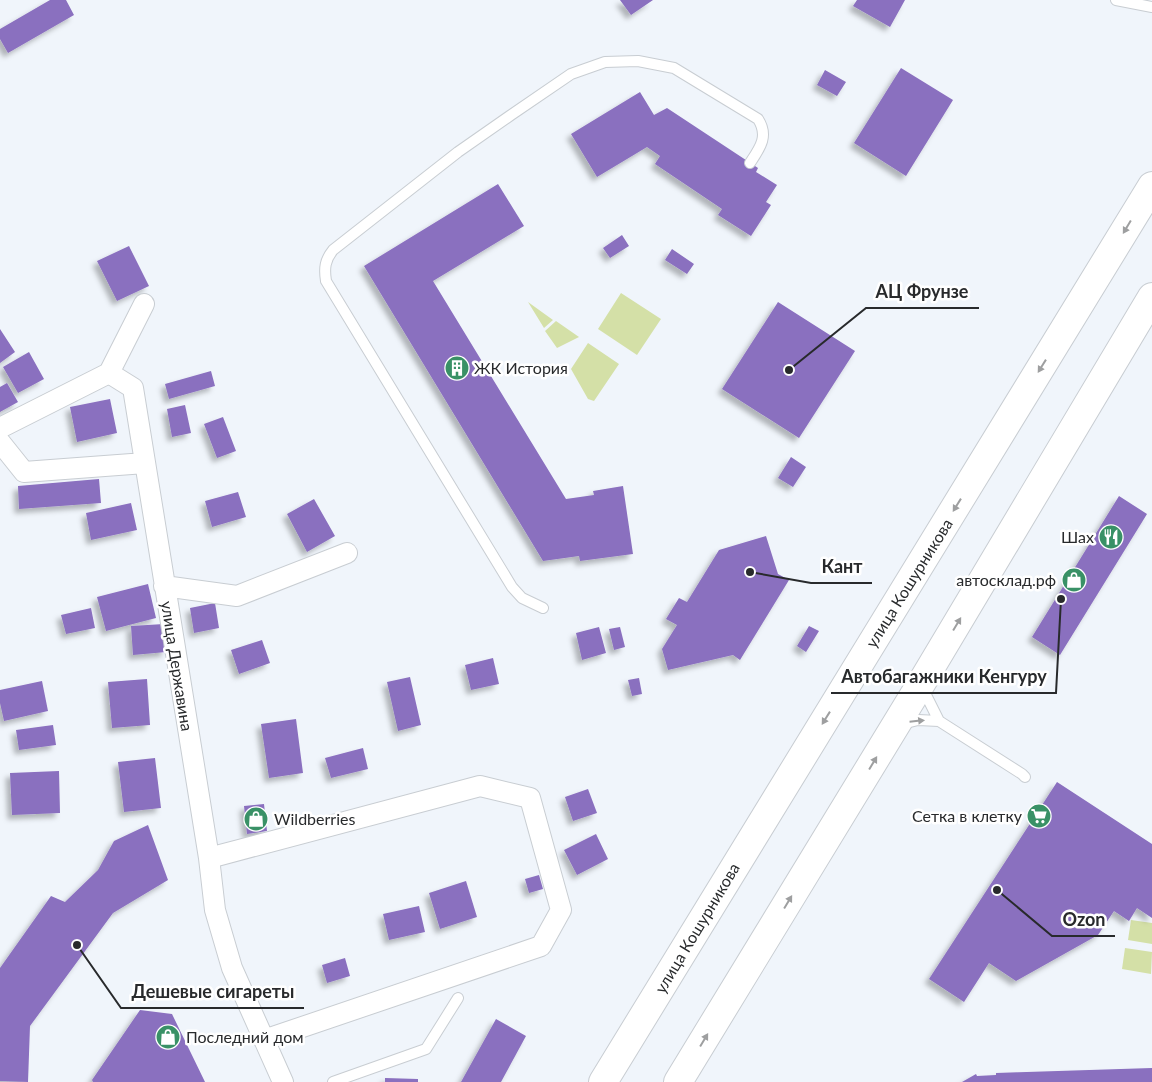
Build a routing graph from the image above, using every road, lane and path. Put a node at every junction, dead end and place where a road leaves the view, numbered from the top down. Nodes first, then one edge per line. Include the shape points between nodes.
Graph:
1 (1116, 0) edge
2 (1146, 4) edge
3 (750, 163) dead end
4 (1152, 186) edge
5 (1152, 297) edge
6 (144, 304) dead end
7 (108, 373) junction
8 (0, 428) edge
9 (0, 442) edge
10 (145, 463) junction
11 (347, 553) dead end
12 (164, 586) junction
13 (543, 608) dead end
14 (921, 684) junction
15 (939, 720) junction
16 (896, 725) junction
17 (1025, 778) dead end
18 (209, 858) junction
19 (458, 998) dead end
20 (264, 1040) junction
21 (282, 1082) edge
22 (333, 1082) edge
23 (603, 1082) edge
24 (678, 1082) edge

1 - 2 lane
3 - 13 lane via 764,140 758,119 674,68 638,61 605,62 571,74 458,152 333,250 326,259 326,281 512,588 522,598
4 -> 23 main road, улица Кошурникова
14 -> 5 main road
6 - 7 street
7 - 8 street
7 - 10 street, улица Державина via 133,388
9 - 10 street via 24,472
10 - 12 street, улица Державина
11 - 12 street via 237,596
12 - 18 street, улица Державина
14 - 15 lane
14 - 16 main road
16 -> 15 lane
15 - 17 lane
24 -> 16 main road
18 - 20 street, улица Державина via 215,910 232,968
18 - 20 street via 480,786 530,798 561,910 541,946
19 - 22 lane via 426,1049
20 - 21 street, улица Державина

